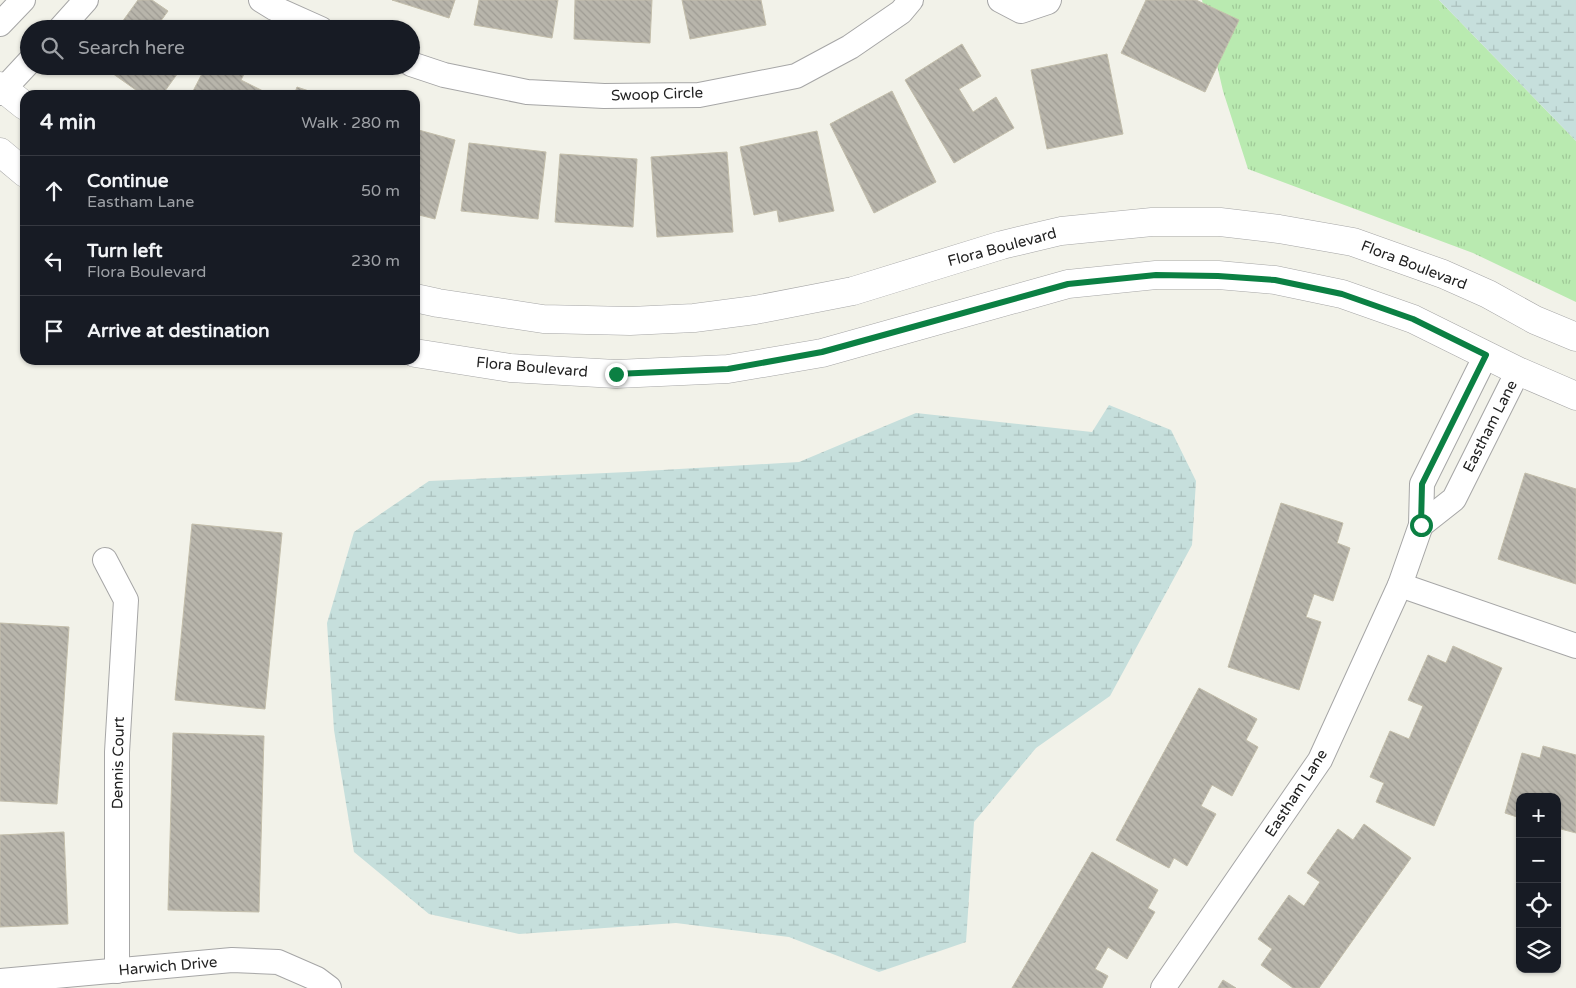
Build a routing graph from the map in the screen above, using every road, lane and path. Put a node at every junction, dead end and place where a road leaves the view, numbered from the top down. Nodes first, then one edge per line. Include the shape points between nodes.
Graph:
1 (23, 0) edge
2 (86, 0) edge
3 (261, 0) edge
4 (911, 0) edge
5 (1000, 0) edge
6 (1049, 0) edge
7 (68, 20) edge
8 (300, 20) edge
9 (0, 24) edge
10 (420, 67) edge
11 (20, 71) edge
12 (1, 89) edge
13 (20, 102) edge
14 (0, 152) edge
15 (20, 169) edge
16 (420, 299) edge
17 (1576, 337) edge
18 (420, 354) edge
19 (1486, 355) junction
20 (1518, 371) junction
21 (1576, 396) edge
22 (1421, 525) junction
23 (105, 560) dead end
24 (1400, 585) junction
25 (1576, 646) edge
26 (117, 970) junction
27 (0, 981) edge
28 (329, 988) edge
29 (1163, 988) edge

1 - 9 street
2 - 7 street
3 - 8 street
4 - 10 street, Swoop Circle via 901,12 857,42 796,76 699,95 604,96 527,92 444,76
5 - 6 street via 1021,11
11 - 12 street
12 - 13 street
14 - 15 street
16 - 17 street, Flora Boulevard via 543,319 630,321 694,318 853,291 1002,245 1060,231 1152,222 1220,222 1353,242 1443,274
18 - 19 street, Flora Boulevard via 510,368 616,374 728,369 822,352 1068,284 1156,275 1275,280 1342,294 1413,319
19 - 20 street, Flora Boulevard
19 - 22 street, Eastham Lane via 1422,484
20 - 21 street, Flora Boulevard
20 - 22 street, Eastham Lane via 1454,499
22 - 24 street, Eastham Lane
23 - 26 street, Dennis Court via 126,600 117,752
24 - 25 street
24 - 29 street, Eastham Lane via 1320,760
26 - 27 street, Harwich Drive
26 - 28 street, Harwich Drive via 232,960 278,962 317,979

